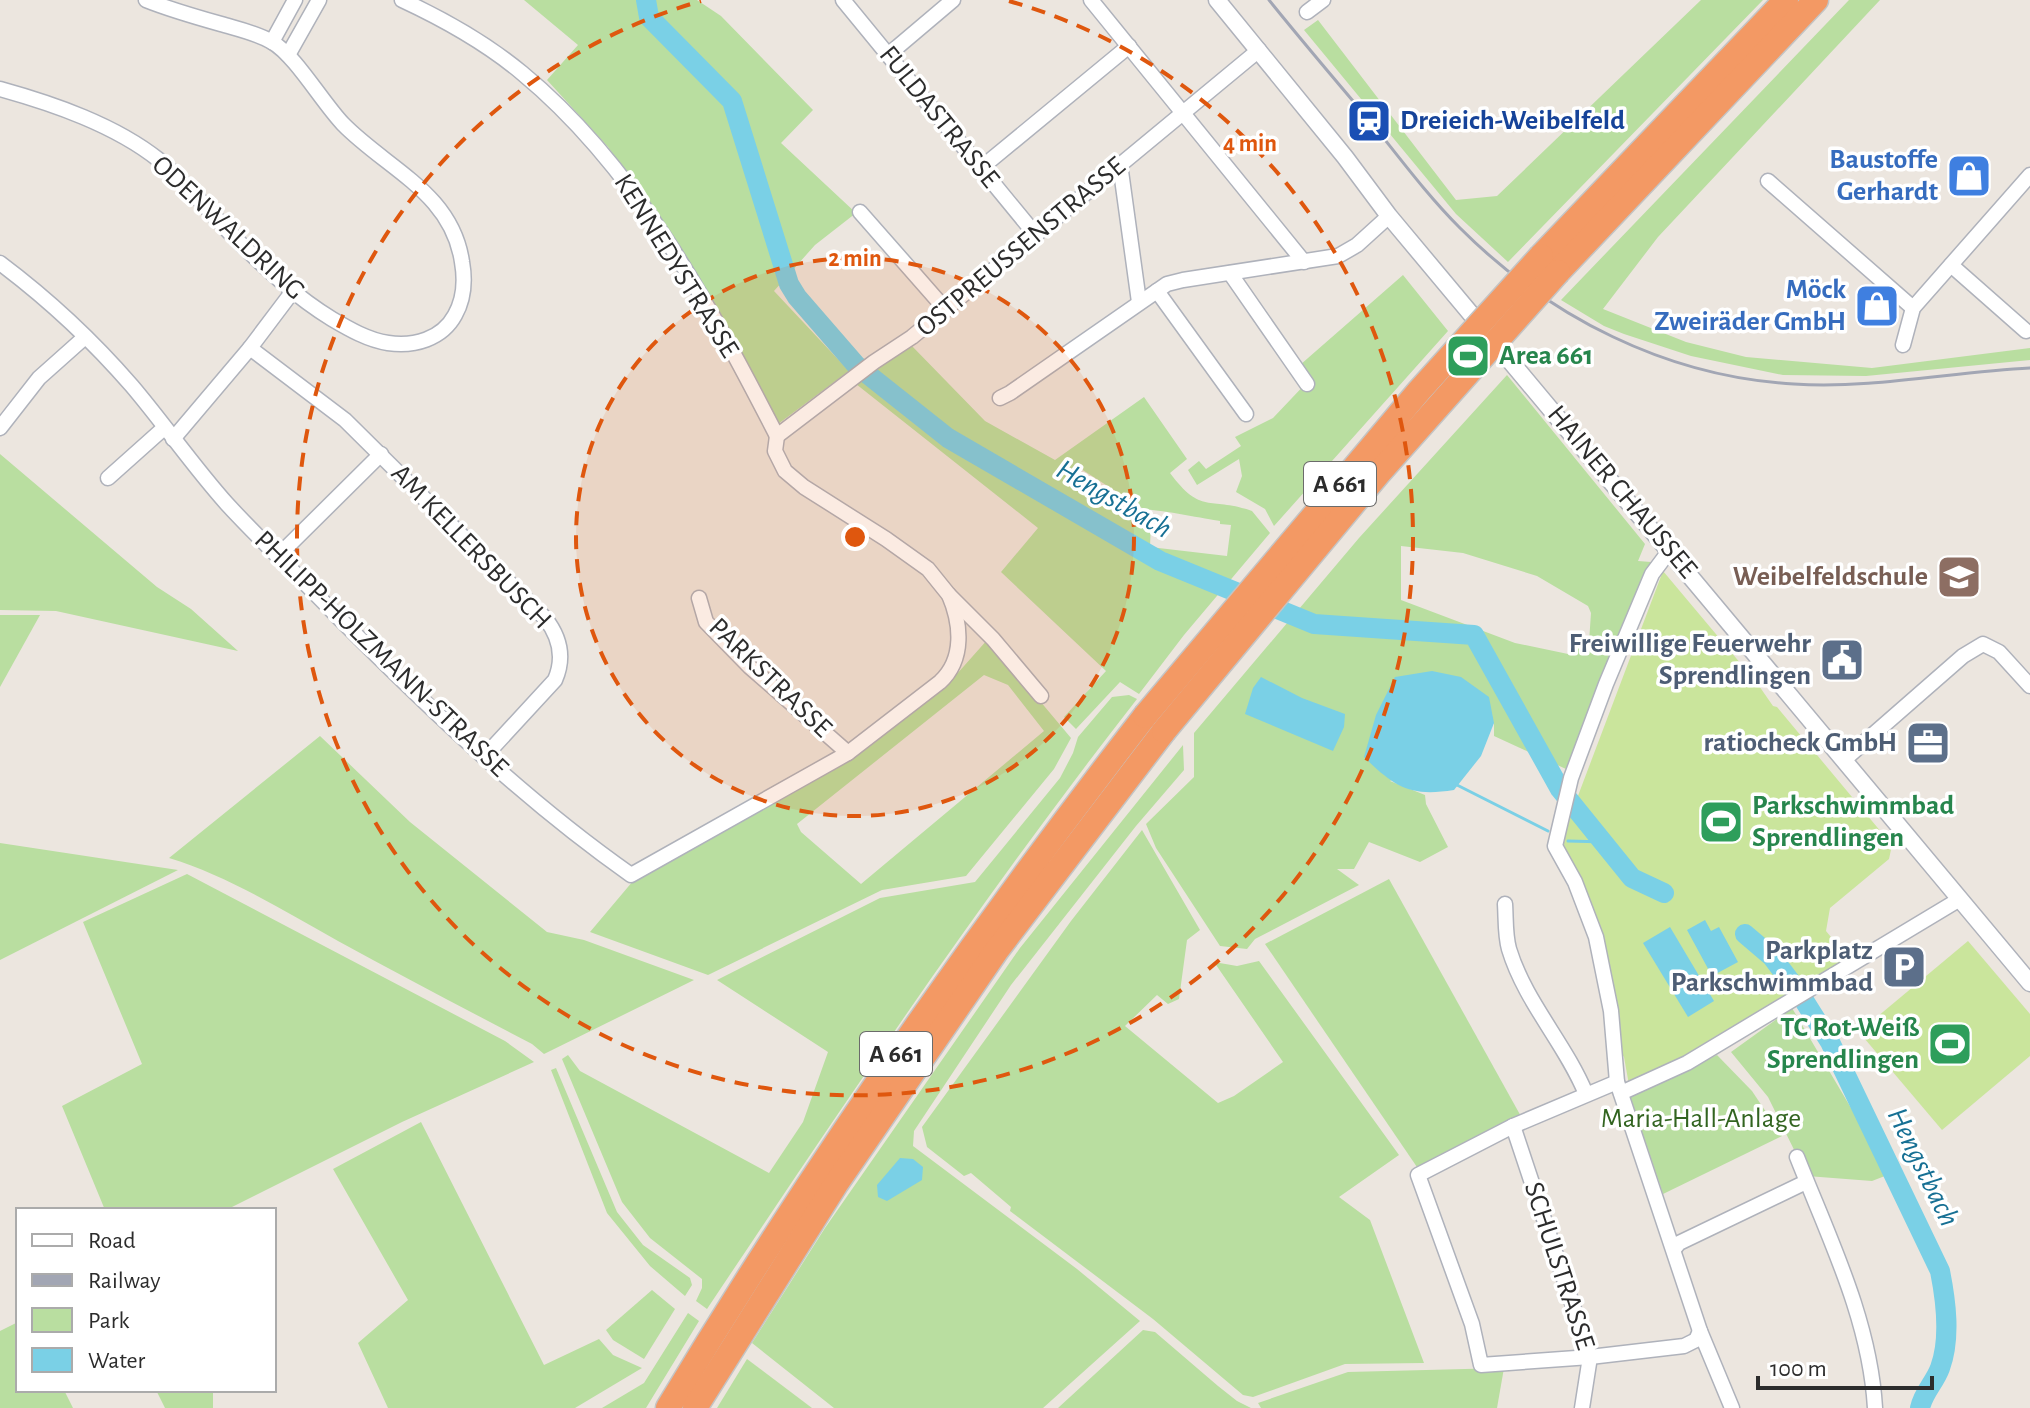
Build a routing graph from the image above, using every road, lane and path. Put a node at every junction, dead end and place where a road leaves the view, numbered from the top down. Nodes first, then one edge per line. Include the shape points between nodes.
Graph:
1 (146, 0) edge
2 (295, 0) edge
3 (319, 0) edge
4 (402, 0) edge
5 (843, 0) edge
6 (953, 0) edge
7 (1091, 0) edge
8 (1217, 0) edge
9 (1323, 0) edge
10 (1786, 0) edge
11 (1816, 0) edge
12 (1307, 12) dead end
13 (272, 42) junction
14 (1129, 46) junction
15 (1259, 50) junction
16 (288, 55) junction
17 (888, 55) junction
18 (0, 89) edge
19 (1182, 112) junction
20 (1120, 164) junction
21 (981, 168) junction
22 (2030, 175) edge
23 (1768, 181) dead end
24 (860, 212) dead end
25 (1389, 216) junction
26 (1035, 234) junction
27 (1304, 262) junction
28 (0, 263) edge
29 (1550, 264) junction
30 (1951, 265) junction
31 (1230, 273) junction
32 (293, 291) junction
33 (1157, 291) junction
34 (1139, 302) junction
35 (1913, 308) junction
36 (946, 310) junction
37 (2026, 331) dead end
38 (85, 337) junction
39 (1903, 345) dead end
40 (250, 348) junction
41 (1307, 384) dead end
42 (1000, 398) dead end
43 (1246, 414) dead end
44 (0, 428) edge
45 (168, 433) junction
46 (777, 436) junction
47 (381, 454) junction
48 (108, 478) dead end
49 (1670, 550) junction
50 (278, 556) junction
51 (949, 595) junction
52 (699, 598) dead end
53 (2030, 686) edge
54 (1041, 696) dead end
55 (1154, 723) junction
56 (848, 753) junction
57 (484, 757) junction
58 (1844, 760) junction
59 (1960, 899) junction
60 (1505, 904) dead end
61 (2030, 983) edge
62 (1619, 1087) junction
63 (1586, 1094) junction
64 (1513, 1126) junction
65 (1797, 1157) dead end
66 (1806, 1182) junction
67 (1674, 1249) junction
68 (1700, 1331) junction
69 (1590, 1357) junction
70 (668, 1408) edge
71 (695, 1408) edge
72 (1582, 1408) edge
73 (1732, 1408) edge
74 (1875, 1408) edge

1 - 13 street, ODENWALDRING
2 - 13 street
3 - 16 street
4 - 46 street, KENNEDYSTRASSE via 504,58 595,145 663,235
5 - 17 street, FULDASTRASSE
6 - 17 street
7 - 14 street
8 - 15 street, HAINER CHAUSSEE
9 - 12 street
10 - 29 highway, A 661
11 - 29 highway, A 661
13 - 16 street, ODENWALDRING
14 - 19 street
14 - 21 street
15 - 19 street, OSTPREUSSENSTRASSE
15 - 25 street, HAINER CHAUSSEE
16 - 32 street, ODENWALDRING via 344,124 436,202 455,235 464,270 462,296 450,324 415,343 391,343 357,332
17 - 21 street, FULDASTRASSE
18 - 32 street, ODENWALDRING via 94,123 148,152
19 - 20 street, OSTPREUSSENSTRASSE
19 - 27 street
20 - 26 street, OSTPREUSSENSTRASSE
20 - 34 street
21 - 26 street, FULDASTRASSE
22 - 30 street
23 - 35 street
24 - 36 street
25 - 27 street via 1348,251
25 - 49 street, HAINER CHAUSSEE
26 - 36 street, OSTPREUSSENSTRASSE
27 - 31 street
28 - 38 street, PHILIPP-HOLZMANN-STRASSE
29 - 55 highway, A 661, bridge via 1378,474
30 - 35 street
30 - 37 street
31 - 33 street via 1174,282
31 - 41 street
32 - 40 street
33 - 34 street
33 - 43 street
34 - 42 street
35 - 39 street
36 - 46 street, OSTPREUSSENSTRASSE
38 - 44 street via 39,378
38 - 45 street, PHILIPP-HOLZMANN-STRASSE
40 - 45 street
40 - 47 street, AM KELLERSBUSCH
45 - 48 street
45 - 50 street, PHILIPP-HOLZMANN-STRASSE
46 - 51 street, PHILIPP-HOLZMANN-STRASSE via 775,451 795,481 919,562
47 - 50 street, AM KELLERSBUSCH
47 - 57 street, AM KELLERSBUSCH via 556,634 561,664 555,680
49 - 58 street, HAINER CHAUSSEE
49 - 62 street via 1652,574 1606,684 1555,846 1596,937
50 - 57 street, PHILIPP-HOLZMANN-STRASSE
51 - 54 street, PHILIPP-HOLZMANN-STRASSE
51 - 56 street, PHILIPP-HOLZMANN-STRASSE via 959,638 952,668
52 - 56 street, PARKSTRASSE via 706,622
53 - 58 street via 1999,652 1983,644
55 - 70 highway, A 661 via 1017,884 902,1044
55 - 71 highway, A 661 via 836,1184
56 - 57 street, PHILIPP-HOLZMANN-STRASSE via 631,875
58 - 59 street, HAINER CHAUSSEE
59 - 61 street, HAINER CHAUSSEE
59 - 62 street via 1687,1063
60 - 63 street via 1508,944 1524,987 1574,1064
62 - 63 street
62 - 67 street
63 - 64 street
64 - 69 street, SCHULSTRASSE
64 - 69 street via 1418,1175 1472,1324 1481,1365
65 - 66 street
66 - 67 street
66 - 74 street via 1854,1302
67 - 68 street
68 - 69 street via 1684,1346
68 - 73 street
69 - 72 street, SCHULSTRASSE

